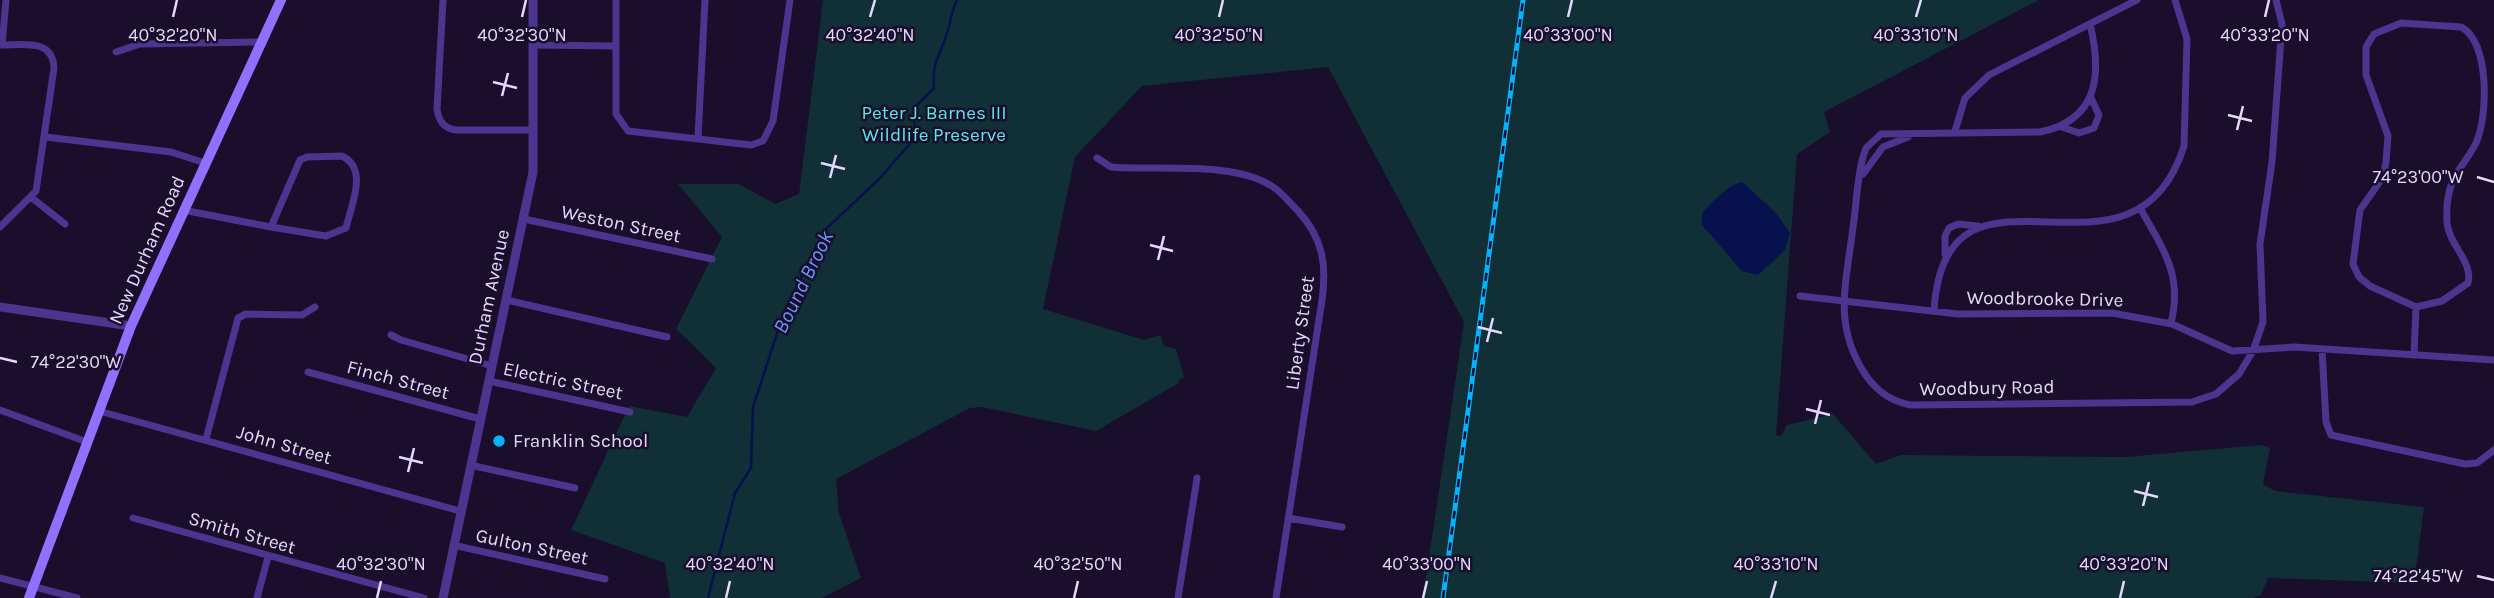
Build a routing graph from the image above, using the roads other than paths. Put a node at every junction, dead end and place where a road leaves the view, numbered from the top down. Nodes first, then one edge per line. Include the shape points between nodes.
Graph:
1 (6, 0) edge
2 (281, 0) edge
3 (443, 0) edge
4 (533, 0) edge
5 (615, 0) edge
6 (705, 0) edge
7 (790, 0) edge
8 (2137, 0) edge
9 (2175, 0) edge
10 (2276, 0) edge
11 (2090, 24) junction
12 (261, 42) junction
13 (1, 45) edge
14 (533, 45) junction
15 (615, 46) junction
16 (116, 52) dead end
17 (2091, 97) junction
18 (2059, 126) junction
19 (534, 130) junction
20 (1955, 131) junction
21 (1919, 134) junction
22 (46, 137) junction
23 (698, 138) junction
24 (1097, 158) dead end
25 (205, 163) junction
26 (1861, 177) junction
27 (32, 198) junction
28 (2140, 208) junction
29 (183, 210) junction
30 (523, 219) junction
31 (65, 224) dead end
32 (1979, 226) junction
33 (0, 228) edge
34 (271, 228) junction
35 (1945, 256) junction
36 (712, 259) dead end
37 (1800, 296) dead end
38 (506, 300) junction
39 (1844, 302) junction
40 (0, 307) edge
41 (315, 307) dead end
42 (2416, 307) junction
43 (1934, 311) junction
44 (2171, 324) junction
45 (131, 326) junction
46 (391, 335) dead end
47 (667, 337) dead end
48 (2322, 349) junction
49 (2253, 351) junction
50 (2414, 355) junction
51 (2494, 360) edge
52 (492, 366) junction
53 (308, 372) dead end
54 (489, 381) junction
55 (0, 410) edge
56 (99, 411) junction
57 (630, 412) dead end
58 (480, 419) junction
59 (206, 439) junction
60 (87, 442) junction
61 (2494, 450) edge
62 (470, 464) junction
63 (1197, 478) dead end
64 (575, 488) dead end
65 (460, 511) junction
66 (132, 518) dead end
67 (1288, 518) junction
68 (1342, 527) dead end
69 (453, 545) junction
70 (268, 557) junction
71 (0, 578) edge
72 (605, 579) dead end
73 (33, 586) junction
74 (29, 598) edge
75 (77, 598) edge
76 (257, 598) edge
77 (424, 598) edge
78 (443, 598) edge
79 (1178, 598) edge
80 (1276, 598) edge

1 - 13 street
2 - 12 main road, New Durham Road
3 - 19 street via 437,108 441,122 456,130
4 - 14 street, Durham Avenue
5 - 15 street
6 - 23 street
7 - 23 street via 769,133 751,145
8 - 11 street
9 - 28 street via 2187,39 2184,146 2170,177
10 - 49 street, Woodbury Road via 2282,24 2278,102 2260,244 2263,322
11 - 17 street via 2097,55
11 - 20 street via 1974,86 1965,98
12 - 16 street via 140,44
12 - 25 main road, New Durham Road
13 - 22 street via 39,45 54,57
14 - 15 street
14 - 19 street, Durham Avenue
15 - 23 street via 616,114 628,131
17 - 18 street via 2076,116
17 - 18 street, Woodbury Road via 2099,115 2094,128 2079,133
18 - 20 street, Woodbury Road via 2040,132
19 - 30 street, Durham Avenue via 533,172
20 - 21 street, Woodbury Road
21 - 26 street via 1883,147
21 - 26 street, Woodbury Road via 1876,137 1864,154
22 - 25 street via 171,152
22 - 27 street
24 - 67 street, Liberty Street via 1111,167 1229,172 1254,178 1284,196 1314,231 1324,258 1325,282
25 - 29 main road, New Durham Road
26 - 39 street, Woodbury Road
27 - 31 street
27 - 33 street
28 - 32 street via 2100,222
28 - 44 street via 2171,263 2176,303
29 - 34 street
29 - 45 main road, New Durham Road
30 - 36 street, Weston Street
30 - 38 street, Durham Avenue
32 - 35 street via 1957,239
32 - 35 street via 1949,228
34 - 34 street via 326,236 343,230 357,183 354,166 342,156 300,160
35 - 43 street
37 - 39 street, Woodbrooke Drive
38 - 47 street
38 - 52 street, Durham Avenue
39 - 43 street, Woodbrooke Drive
39 - 49 street, Woodbury Road via 1847,339 1860,366 1880,392 1911,405 2192,402 2207,399 2229,384
40 - 45 street
41 - 59 street via 302,315 246,314 238,318
42 - 42 street via 2442,301 2468,283 2469,272 2447,227 2447,205 2456,171 2477,141 2484,90 2473,34 2461,27 2416,23 2381,30 2366,47 2366,75 2388,136 2383,177 2360,211 2353,249 2359,277
42 - 50 street
43 - 44 street, Woodbrooke Drive via 2112,313
44 - 49 street, Woodbrooke Drive via 2232,351
45 - 56 main road, New Durham Road
46 - 52 street
48 - 49 street, Woodbrooke Drive
48 - 50 street, Woodbrooke Drive
48 - 61 street via 2330,435 2465,464 2477,463
50 - 51 street, Woodbrooke Drive
52 - 54 street, Durham Avenue
53 - 58 street, Finch Street
54 - 57 street, Electric Street
54 - 58 street, Durham Avenue
55 - 60 street
56 - 59 street, John Street
56 - 60 main road, New Durham Road
58 - 62 street, Durham Avenue
59 - 65 street, John Street
60 - 73 main road, New Durham Road
62 - 64 street
62 - 65 street, Durham Avenue
63 - 79 street
65 - 69 street, Durham Avenue
66 - 70 street, Smith Street
67 - 68 street
67 - 80 street, Liberty Street
69 - 72 street, Gulton Street
69 - 78 street, Durham Avenue
70 - 76 street
70 - 77 street, Smith Street
71 - 73 street
73 - 74 main road, New Durham Road
73 - 75 street

